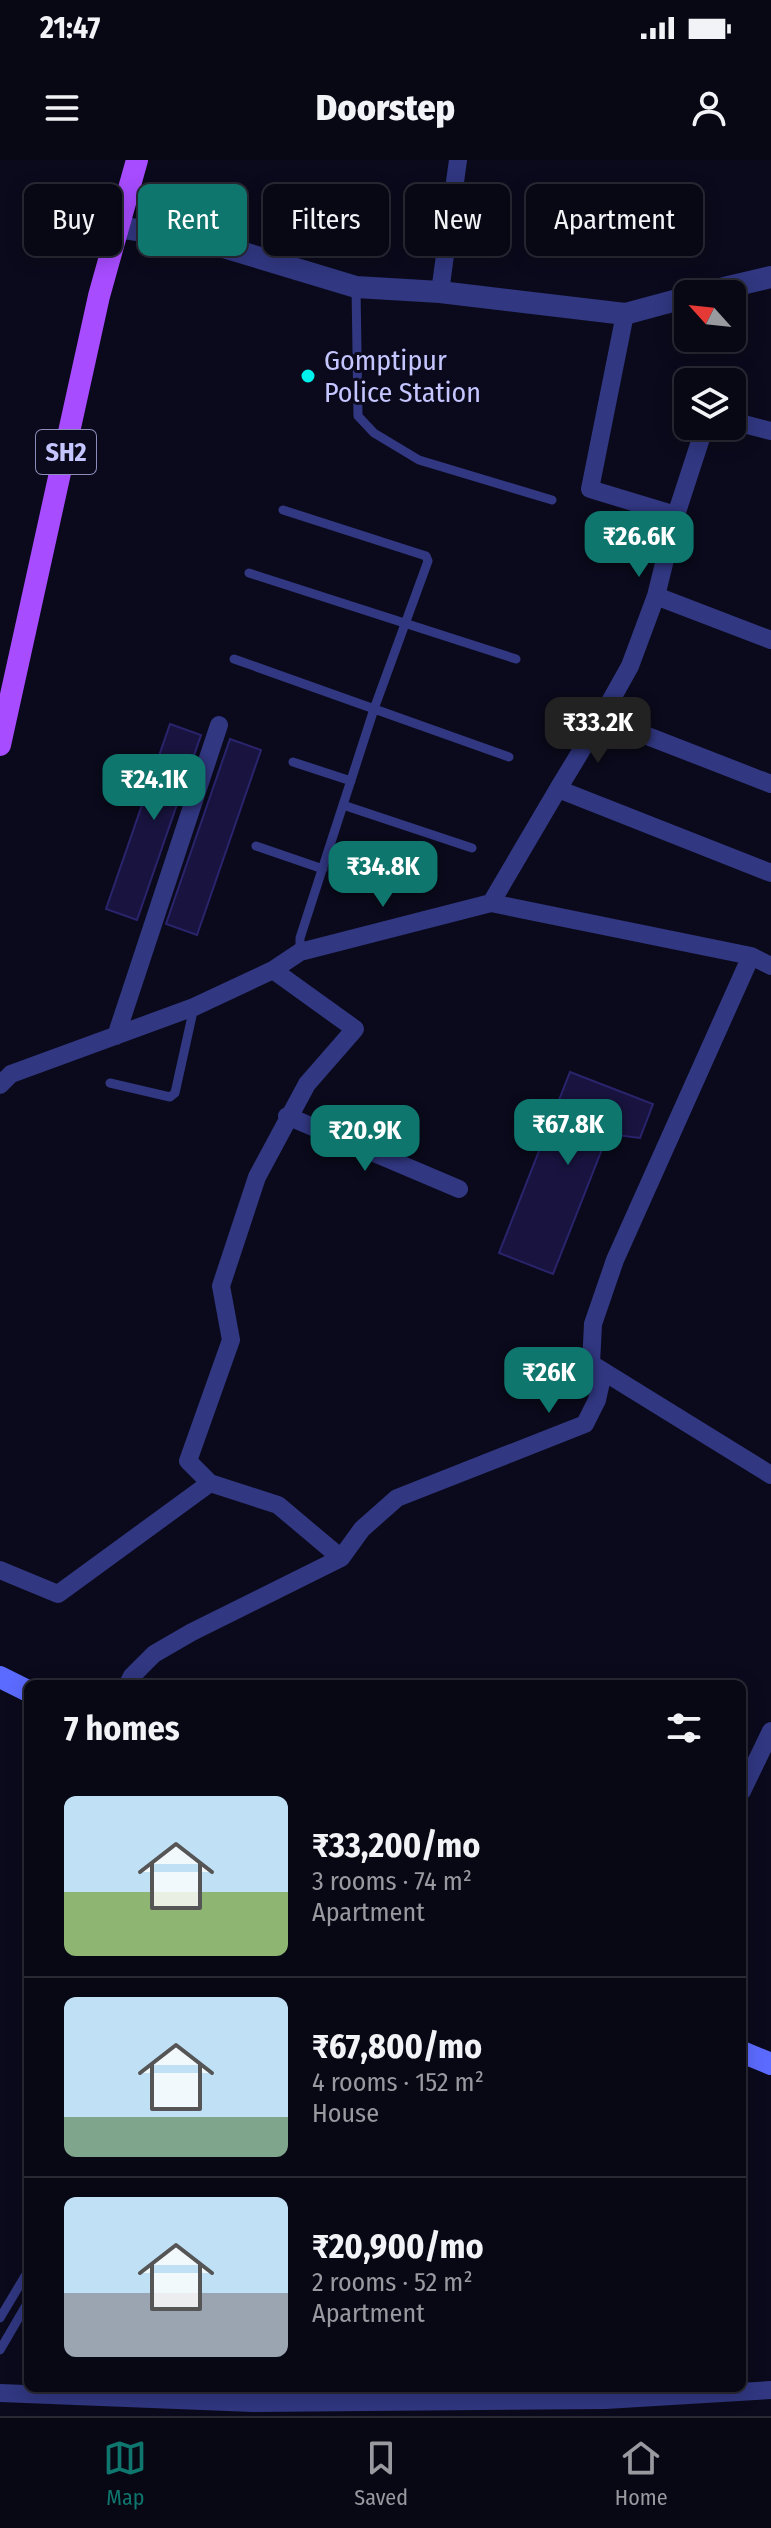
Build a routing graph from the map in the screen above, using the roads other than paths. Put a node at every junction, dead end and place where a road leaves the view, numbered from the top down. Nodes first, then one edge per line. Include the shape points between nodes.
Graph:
1 (124, 160) edge
2 (137, 160) edge
3 (458, 160) edge
4 (119, 184) edge
5 (122, 197) edge
6 (122, 228) edge
7 (103, 256) edge
8 (105, 256) edge
9 (771, 277) edge
10 (746, 283) edge
11 (356, 287) junction
12 (440, 292) junction
13 (674, 301) edge
14 (625, 314) junction
15 (746, 425) edge
16 (771, 431) edge
17 (700, 440) edge
18 (552, 500) dead end
19 (283, 510) dead end
20 (676, 515) junction
21 (249, 573) dead end
22 (656, 596) junction
23 (405, 625) junction
24 (771, 640) edge
25 (234, 659) dead end
26 (516, 659) dead end
27 (0, 688) edge
28 (374, 709) junction
29 (601, 718) junction
30 (219, 725) dead end
31 (0, 745) edge
32 (509, 757) dead end
33 (293, 762) dead end
34 (351, 781) junction
35 (771, 784) edge
36 (558, 789) junction
37 (343, 805) junction
38 (256, 846) dead end
39 (472, 848) dead end
40 (323, 869) junction
41 (771, 873) edge
42 (491, 903) junction
43 (300, 952) junction
44 (751, 956) junction
45 (771, 966) edge
46 (273, 970) junction
47 (194, 1007) junction
48 (116, 1036) junction
49 (4, 1075) edge
50 (110, 1083) dead end
51 (287, 1116) junction
52 (459, 1189) dead end
53 (591, 1364) junction
54 (771, 1475) edge
55 (210, 1483) junction
56 (341, 1558) junction
57 (0, 1570) edge
58 (130, 1680) edge
59 (771, 1731) edge
60 (746, 1783) edge
61 (746, 2054) edge
62 (771, 2064) edge
63 (24, 2278) edge
64 (24, 2309) edge
65 (0, 2318) edge
66 (0, 2350) edge
67 (771, 2390) edge
68 (27, 2392) edge
69 (71, 2392) edge
70 (738, 2392) edge
71 (746, 2392) edge
72 (0, 2393) edge

1 - 4 main road, SH2
2 - 5 main road, SH2
3 - 12 street
6 - 11 street via 197,239
7 - 27 main road, SH2
8 - 31 main road, SH2
9 - 10 street
11 - 12 street
11 - 18 lane via 358,416 374,433 419,460
12 - 14 street
13 - 14 street
14 - 20 street via 590,489
15 - 16 street
17 - 20 street
19 - 23 lane via 426,556
20 - 22 street
21 - 23 lane
22 - 24 street
22 - 29 street via 630,666
23 - 26 lane
23 - 28 lane
25 - 28 lane
28 - 32 lane
28 - 34 lane
29 - 35 street
29 - 36 street
30 - 48 street
33 - 34 lane
34 - 37 lane
36 - 41 street
36 - 42 street
37 - 39 lane
37 - 40 lane
38 - 40 lane
40 - 43 lane
42 - 43 street
42 - 44 street
43 - 46 street
44 - 45 street
44 - 53 street via 615,1260 593,1324
46 - 47 street
46 - 51 street via 355,1029
47 - 48 street
47 - 50 lane via 175,1093 170,1097
48 - 49 street
51 - 52 street
51 - 55 street via 257,1177 221,1286 231,1340 188,1461
53 - 54 street
53 - 56 street via 601,1382 585,1424 397,1498 362,1529
55 - 56 street via 278,1505
55 - 57 street via 58,1594
56 - 58 street via 192,1632 154,1654
59 - 60 street
61 - 62 main road
63 - 65 lane
64 - 66 lane
67 - 71 street
68 - 72 street
69 - 70 street via 253,2403 605,2400

